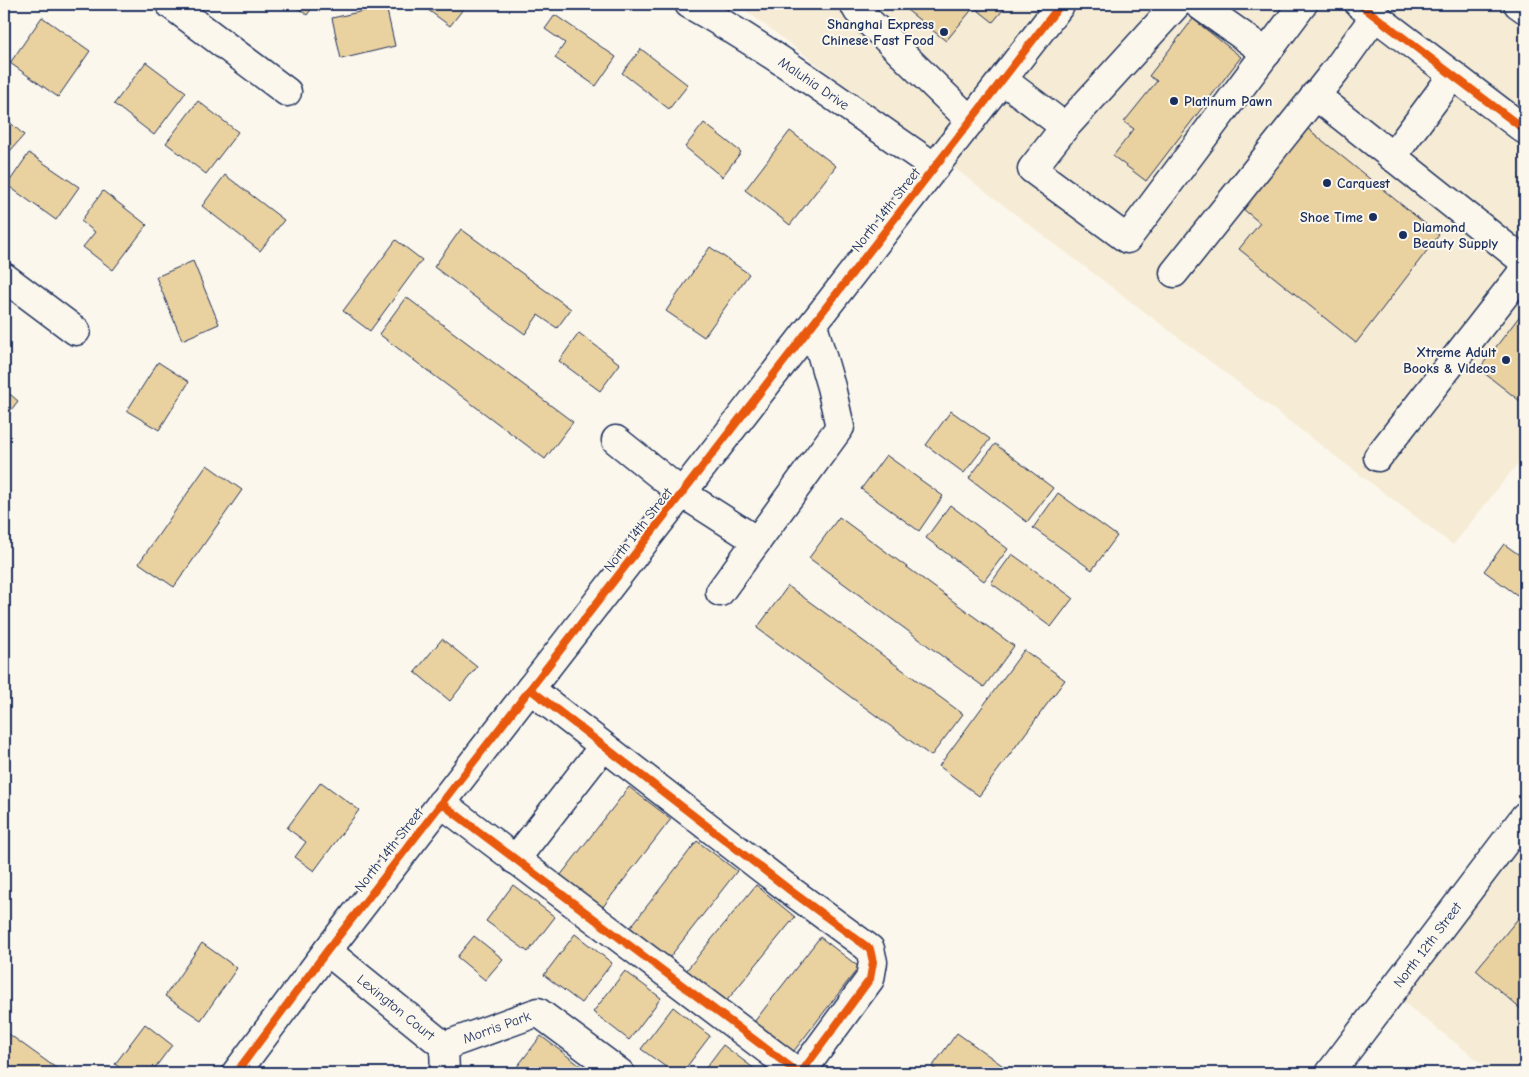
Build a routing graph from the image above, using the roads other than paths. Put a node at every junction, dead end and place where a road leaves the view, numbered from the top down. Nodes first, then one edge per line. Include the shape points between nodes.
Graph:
1 (170, 4) edge
2 (689, 4) edge
3 (854, 4) edge
4 (1061, 4) edge
5 (1177, 4) edge
6 (1198, 4) edge
7 (1303, 4) edge
8 (1518, 4) edge
9 (1525, 9) edge
10 (1367, 10) edge
11 (1267, 53) junction
12 (1453, 75) junction
13 (1003, 80) junction
14 (287, 92) dead end
15 (1315, 96) junction
16 (972, 121) junction
17 (1065, 127) junction
18 (1525, 130) edge
19 (1392, 157) junction
20 (935, 167) junction
21 (1525, 262) edge
22 (1525, 270) edge
23 (1174, 273) dead end
24 (4, 277) edge
25 (813, 325) junction
26 (76, 331) dead end
27 (616, 440) dead end
28 (1378, 457) dead end
29 (682, 493) junction
30 (757, 541) junction
31 (720, 592) dead end
32 (530, 690) junction
33 (603, 747) junction
34 (441, 803) junction
35 (1525, 816) edge
36 (516, 860) junction
37 (327, 951) junction
38 (444, 1046) junction
39 (236, 1073) edge
40 (445, 1073) edge
41 (620, 1073) edge
42 (1330, 1073) edge

1 - 14 street
2 - 20 street, Maluhia Drive via 798,72
3 - 16 street
4 - 13 street, North 14th Street
5 - 17 street
6 - 11 street
7 - 11 street
8 - 9 street
10 - 12 street
10 - 15 street via 1336,70
11 - 17 street via 1127,239 1032,169
12 - 18 street
12 - 19 street
13 - 16 street, North 14th Street
13 - 17 street
15 - 19 street
15 - 23 street
16 - 20 street, North 14th Street
19 - 21 street
20 - 25 street, North 14th Street
22 - 28 street
24 - 26 street
25 - 29 street, North 14th Street
25 - 30 street via 840,427
27 - 29 street
29 - 30 street
29 - 32 street, North 14th Street
30 - 31 street
32 - 33 street
32 - 34 street, North 14th Street
33 - 36 street
33 - 36 street via 870,949 873,962 870,979 803,1070 796,1072
34 - 36 street
34 - 37 street, North 14th Street
35 - 42 street, North 12th Street
37 - 38 street, Lexington Court
37 - 39 street, North 14th Street
38 - 40 street, Lexington Court
38 - 41 street, Morris Park via 538,1012

